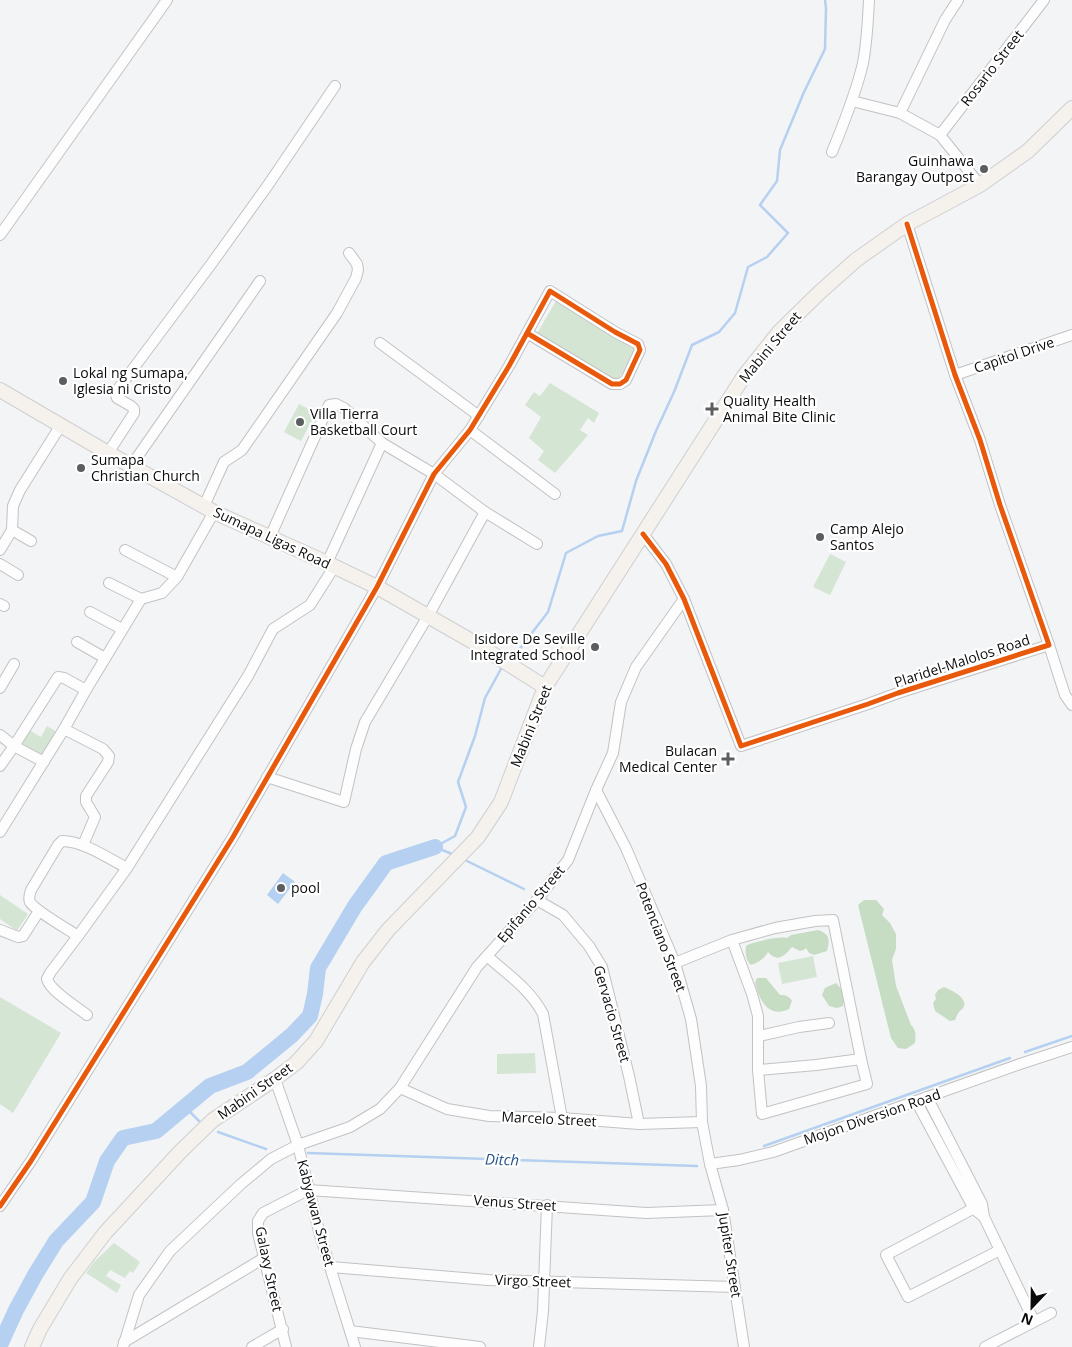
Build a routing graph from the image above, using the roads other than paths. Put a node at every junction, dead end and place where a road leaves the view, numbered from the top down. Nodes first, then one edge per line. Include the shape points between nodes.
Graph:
1 (167, 0) edge
2 (868, 0) edge
3 (958, 0) edge
4 (1044, 0) edge
5 (335, 86) dead end
6 (852, 101) junction
7 (1072, 108) edge
8 (900, 113) junction
9 (940, 135) junction
10 (832, 152) dead end
11 (980, 185) junction
12 (907, 224) junction
13 (0, 235) edge
14 (349, 253) dead end
15 (260, 282) dead end
16 (527, 334) junction
17 (1072, 335) edge
18 (380, 343) dead end
19 (955, 375) junction
20 (0, 390) edge
21 (479, 416) junction
22 (61, 425) junction
23 (470, 430) junction
24 (382, 442) junction
25 (108, 453) junction
26 (131, 466) junction
27 (434, 474) junction
28 (555, 494) dead end
29 (209, 509) junction
30 (485, 512) junction
31 (12, 530) junction
32 (643, 534) junction
33 (270, 537) junction
34 (31, 541) dead end
35 (537, 544) dead end
36 (0, 550) edge
37 (125, 550) dead end
38 (0, 564) edge
39 (330, 565) junction
40 (18, 575) dead end
41 (178, 577) junction
42 (109, 583) dead end
43 (377, 588) junction
44 (141, 599) junction
45 (684, 599) junction
46 (90, 612) dead end
47 (428, 616) junction
48 (122, 629) junction
49 (78, 642) dead end
50 (1049, 645) junction
51 (105, 658) junction
52 (14, 664) dead end
53 (0, 688) edge
54 (545, 688) junction
55 (86, 690) junction
56 (1072, 705) edge
57 (64, 729) junction
58 (0, 735) edge
59 (14, 746) junction
60 (44, 762) junction
61 (0, 766) edge
62 (267, 777) junction
63 (596, 790) junction
64 (0, 832) edge
65 (82, 845) junction
66 (127, 868) junction
67 (536, 900) junction
68 (39, 911) junction
69 (0, 930) edge
70 (78, 936) junction
71 (732, 940) junction
72 (486, 956) junction
73 (675, 963) junction
74 (87, 1015) dead end
75 (829, 1023) dead end
76 (759, 1036) junction
77 (1072, 1047) edge
78 (861, 1059) junction
79 (758, 1070) junction
80 (275, 1079) junction
81 (400, 1088) junction
82 (927, 1097) junction
83 (916, 1101) junction
84 (562, 1118) junction
85 (702, 1122) junction
86 (639, 1124) junction
87 (298, 1145) junction
88 (710, 1164) junction
89 (308, 1190) junction
90 (0, 1206) edge
91 (547, 1206) junction
92 (978, 1206) junction
93 (723, 1210) junction
94 (1000, 1250) junction
95 (264, 1258) junction
96 (331, 1267) junction
97 (544, 1282) junction
98 (735, 1287) junction
99 (1051, 1313) dead end
100 (1034, 1321) junction
101 (282, 1329) junction
102 (350, 1331) junction
103 (123, 1345) edge
104 (32, 1347) edge
105 (252, 1347) edge
106 (286, 1347) edge
107 (355, 1347) edge
108 (480, 1347) edge
109 (539, 1347) edge
110 (744, 1347) edge
111 (985, 1347) edge

1 - 13 street
2 - 6 street via 863,63
3 - 8 street
4 - 9 street, Rosario Street
5 - 25 street via 240,224 118,389 117,398 131,406 134,413
6 - 8 street
6 - 10 street
7 - 11 main road, Mabini Street via 1028,151
8 - 9 street
9 - 11 street
11 - 12 main road, Mabini Street
12 - 19 street, Plaridel-Malolos Road
12 - 32 main road, Mabini Street via 856,260 779,332 744,376
14 - 29 street via 358,270 337,314 242,450 224,462
15 - 26 street
16 - 16 street via 612,384 626,380 640,350 638,344 550,291
16 - 21 street
17 - 19 street, Capitol Drive
18 - 21 street
19 - 50 street, Plaridel-Malolos Road
20 - 22 main road, Sumapa Ligas Road
21 - 23 street
22 - 25 main road, Sumapa Ligas Road
22 - 31 street via 20,490 13,506
23 - 27 street
23 - 28 street
24 - 27 street
24 - 33 street via 344,408 329,405
24 - 39 street
25 - 26 main road, Sumapa Ligas Road
26 - 29 main road, Sumapa Ligas Road
27 - 30 street
27 - 43 street
29 - 33 main road, Sumapa Ligas Road
29 - 41 street
30 - 35 street
30 - 47 street
31 - 34 street
31 - 36 street
32 - 45 street, Plaridel-Malolos Road via 666,564
32 - 54 main road, Mabini Street
33 - 39 main road, Sumapa Ligas Road
37 - 41 street
38 - 40 street
39 - 43 main road, Sumapa Ligas Road
39 - 66 street via 310,605 272,629 248,676
41 - 44 street via 162,593
42 - 44 street
43 - 47 main road, Sumapa Ligas Road
43 - 62 street
44 - 48 street
45 - 50 street, Plaridel-Malolos Road via 741,746
45 - 63 street, Epifanio Street via 636,667 621,702 613,753
46 - 48 street
47 - 54 main road, Sumapa Ligas Road
47 - 62 street via 366,722 344,802
48 - 51 street
49 - 51 street
50 - 56 street via 1065,695
51 - 55 street
52 - 53 street
54 - 80 main road, Mabini Street via 501,802 478,837 388,930 363,962 316,1041 296,1063
55 - 57 street
55 - 59 street via 58,677
57 - 60 street
57 - 65 street via 103,749 108,756 108,762 86,796 94,817
58 - 59 street
59 - 60 street
59 - 61 street
60 - 64 street
62 - 90 street via 228,845
63 - 67 street, Epifanio Street via 568,860
63 - 73 street, Potenciano Street via 626,848
65 - 66 street
65 - 68 street via 69,841 58,845 29,897 30,903
66 - 70 street
67 - 72 street, Epifanio Street
67 - 86 street, Gervacio Street via 563,915 602,967
68 - 69 street via 23,936
68 - 70 street
70 - 74 street via 46,979 55,991
71 - 73 street
71 - 76 street via 752,994
71 - 78 street via 776,928 833,920
72 - 81 street, Epifanio Street
72 - 84 street via 526,990 543,1014
73 - 85 street, Potenciano Street via 691,1019 701,1086
75 - 76 street
76 - 79 street
77 - 82 street, Mojon Diversion Road
78 - 79 street
78 - 79 street via 867,1084 762,1114
80 - 87 street, Kabyawan Street
80 - 104 main road, Mabini Street via 213,1120 105,1233 75,1271
81 - 84 street, Marcelo Street via 447,1109 490,1116
81 - 87 street, Epifanio Street via 380,1109 350,1127
82 - 83 street, Mojon Diversion Road
82 - 92 street
83 - 88 street, Mojon Diversion Road via 773,1152
83 - 92 street
84 - 86 street, Marcelo Street
85 - 86 street, Marcelo Street
85 - 88 street
87 - 89 street, Kabyawan Street
87 - 103 street, Epifanio Street via 271,1159 170,1251 139,1295
88 - 93 street, Jupiter Street
89 - 91 street, Venus Street
89 - 95 street, Galaxy Street via 263,1212 258,1221 258,1233
89 - 96 street, Kabyawan Street
91 - 93 street, Venus Street via 646,1213
91 - 97 street
92 - 94 street
92 - 94 street via 886,1255 908,1297
93 - 98 street, Jupiter Street
94 - 100 street
95 - 101 street, Galaxy Street
95 - 103 street
96 - 97 street, Virgo Street
96 - 102 street, Kabyawan Street
97 - 98 street, Virgo Street
97 - 109 street
98 - 110 street, Jupiter Street
99 - 100 street
100 - 111 street
101 - 105 street
101 - 106 street, Galaxy Street
102 - 107 street, Kabyawan Street
102 - 108 street

